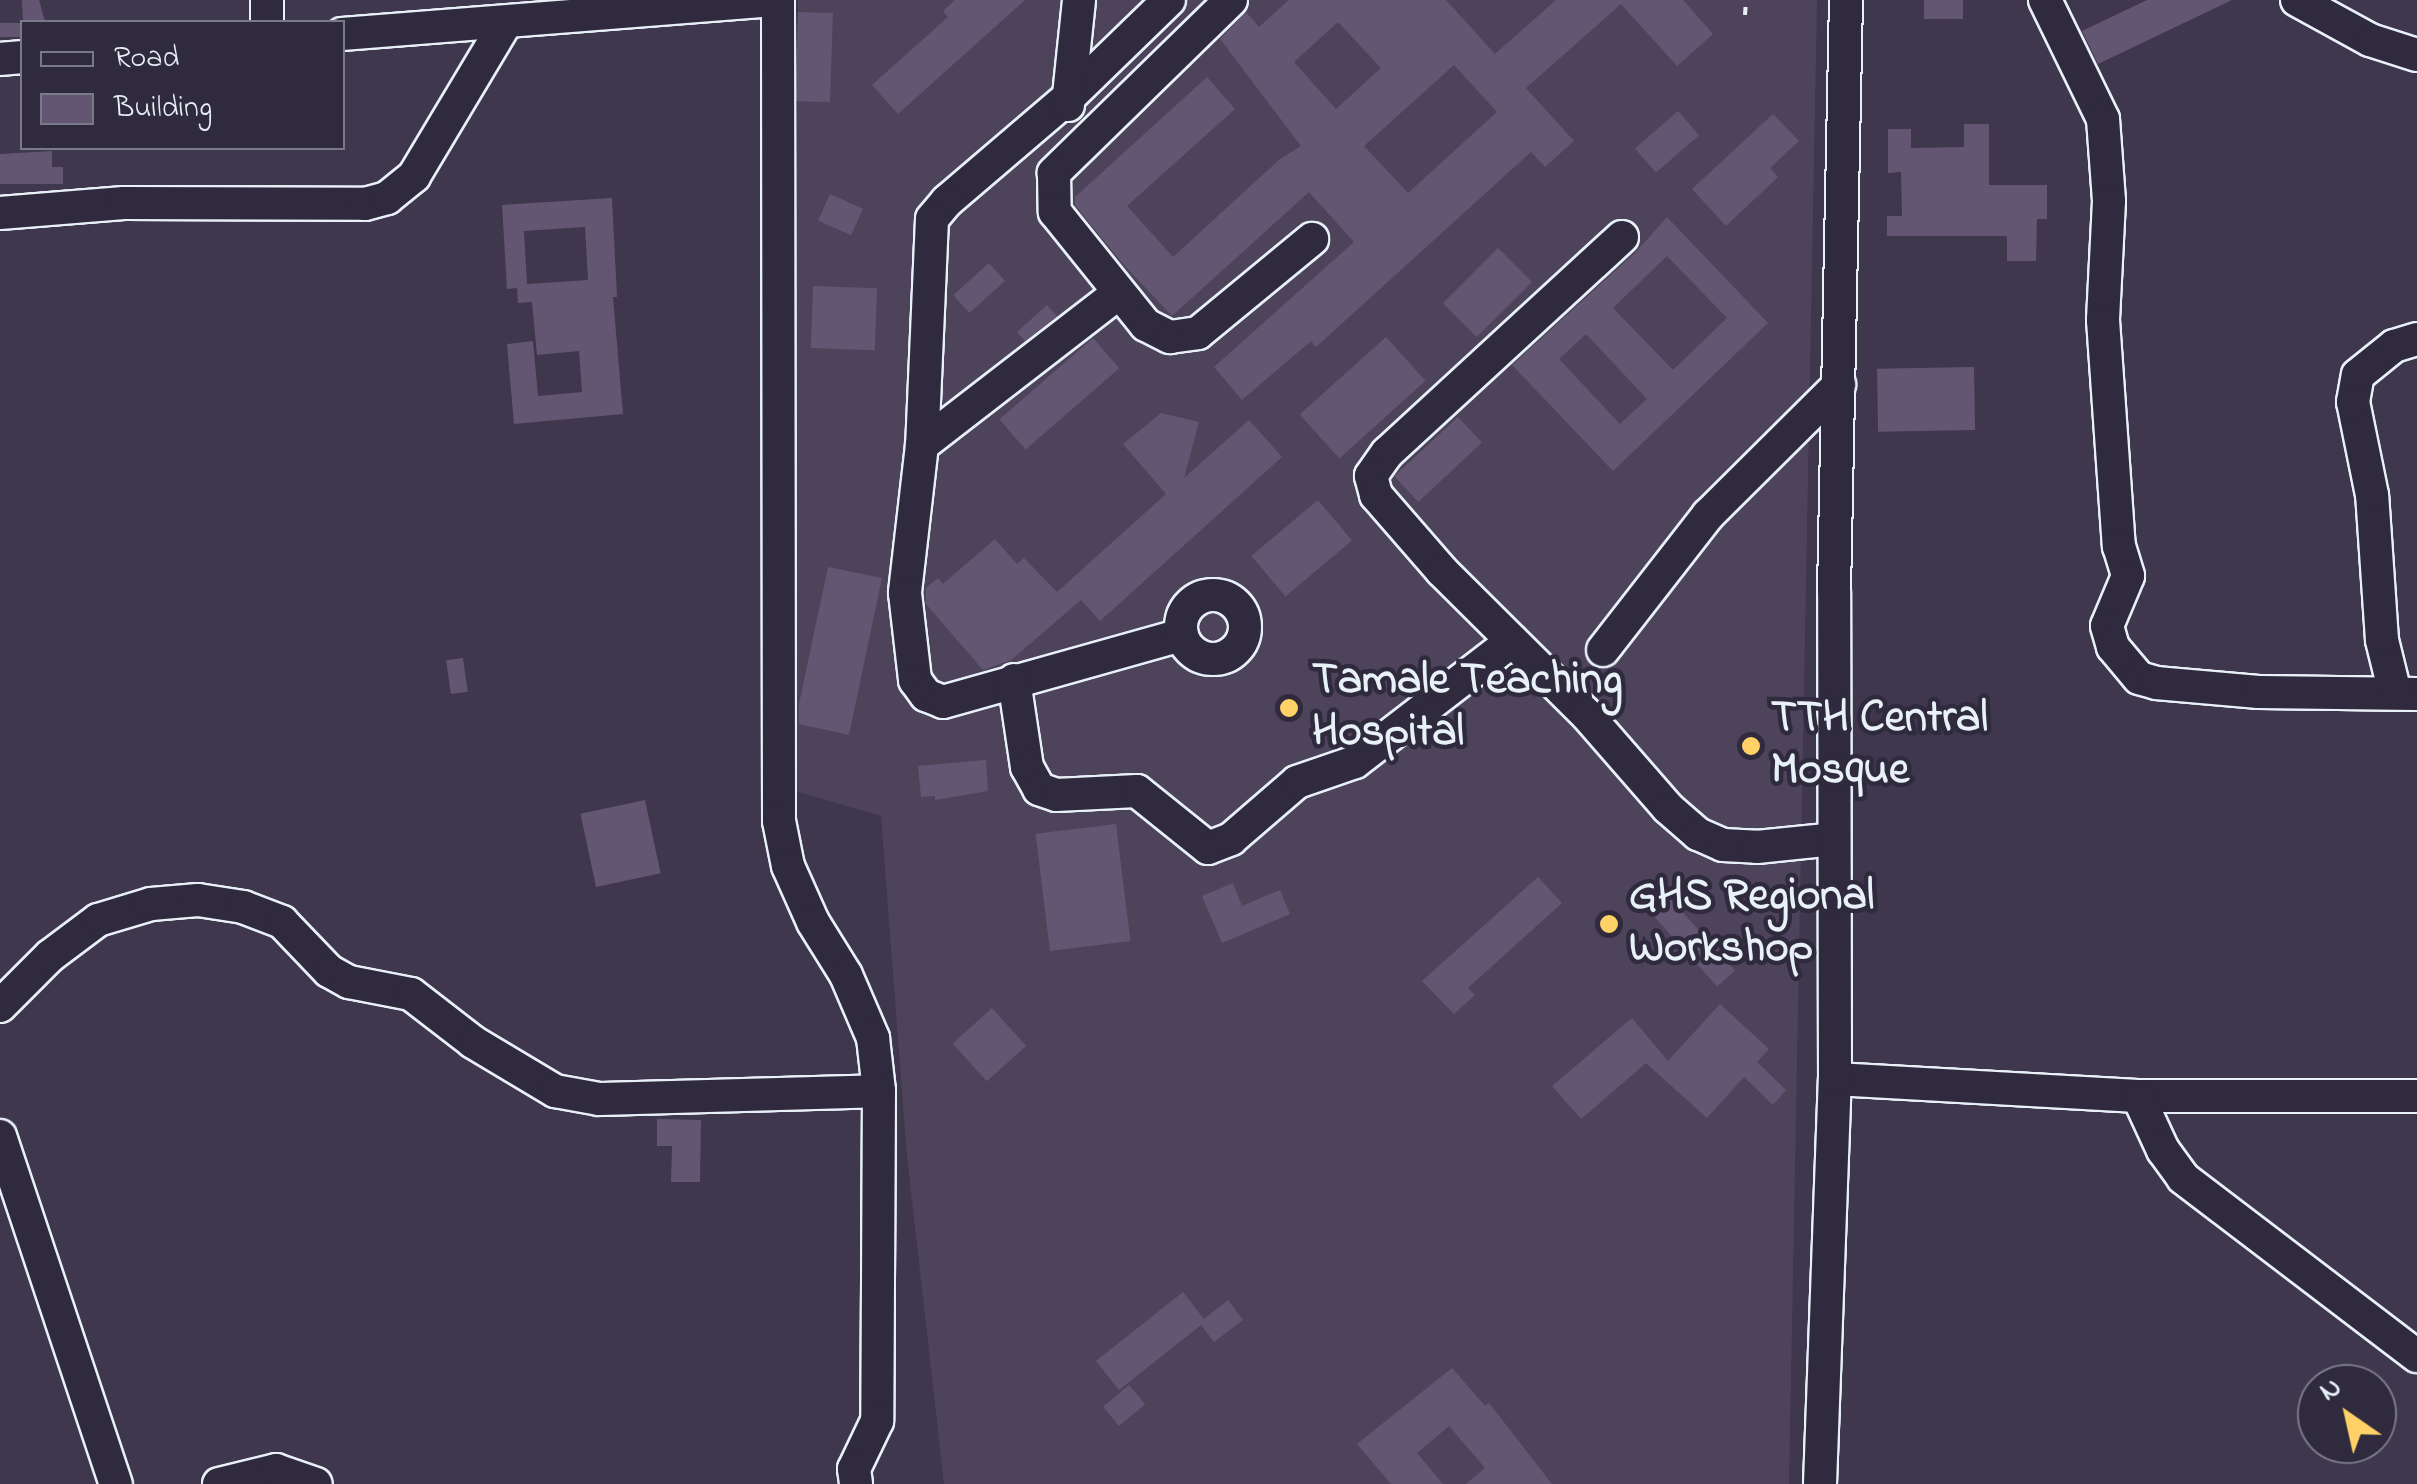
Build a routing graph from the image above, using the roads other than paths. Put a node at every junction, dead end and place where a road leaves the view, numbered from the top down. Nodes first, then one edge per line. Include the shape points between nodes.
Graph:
1 (776, 0) edge
2 (1079, 0) edge
3 (1169, 0) edge
4 (1231, 0) edge
5 (1846, 0) edge
6 (2045, 0) edge
7 (2298, 0) edge
8 (505, 24) junction
9 (345, 34) edge
10 (2417, 55) edge
11 (1070, 96) junction
12 (1054, 173) junction
13 (0, 213) edge
14 (1622, 237) dead end
15 (1312, 239) dead end
16 (1119, 293) junction
17 (2417, 339) edge
18 (1839, 385) junction
19 (922, 445) junction
20 (1182, 635) dead end
21 (1512, 641) junction
22 (1603, 650) dead end
23 (1014, 680) junction
24 (2406, 694) edge
25 (1834, 839) junction
26 (0, 1006) edge
27 (1835, 1079) junction
28 (879, 1091) junction
29 (2138, 1096) junction
30 (2417, 1096) edge
31 (0, 1136) edge
32 (2417, 1356) edge
33 (116, 1484) edge
34 (219, 1484) edge
35 (316, 1484) edge
36 (856, 1484) edge
37 (1820, 1484) edge

1 - 8 street
1 - 28 street via 779,821 788,866 873,1038
2 - 11 street
3 - 11 street
4 - 12 street
5 - 18 street
6 - 24 street via 2103,119 2110,201 2103,320 2119,546 2128,576 2106,626 2113,647 2140,678 2156,683
7 - 10 street via 2370,40
8 - 9 street
8 - 13 street via 414,176 387,198 366,204 124,202
11 - 12 street
11 - 19 street via 932,220
12 - 16 street via 1055,212
14 - 21 street via 1387,453 1372,476 1391,516
15 - 16 street via 1198,333 1170,337 1146,325
16 - 19 street
17 - 24 street via 2394,346 2358,375 2353,402 2372,494 2382,640
18 - 22 street via 1708,516
18 - 25 street
19 - 23 street via 906,593 915,680 943,702
20 - 23 street
21 - 23 street via 1356,762 1297,782 1231,839 1208,848 1137,791 1056,795 1039,788 1027,767
21 - 25 street via 1698,834 1723,846
25 - 27 street
26 - 28 street via 98,920 151,904 198,900 243,906 282,922 329,972 411,994 555,1091 599,1099
27 - 29 street
27 - 37 street
28 - 36 street via 877,1422 854,1469
29 - 30 street
29 - 32 street via 2162,1150 2184,1178
31 - 33 street
34 - 35 street via 276,1470

